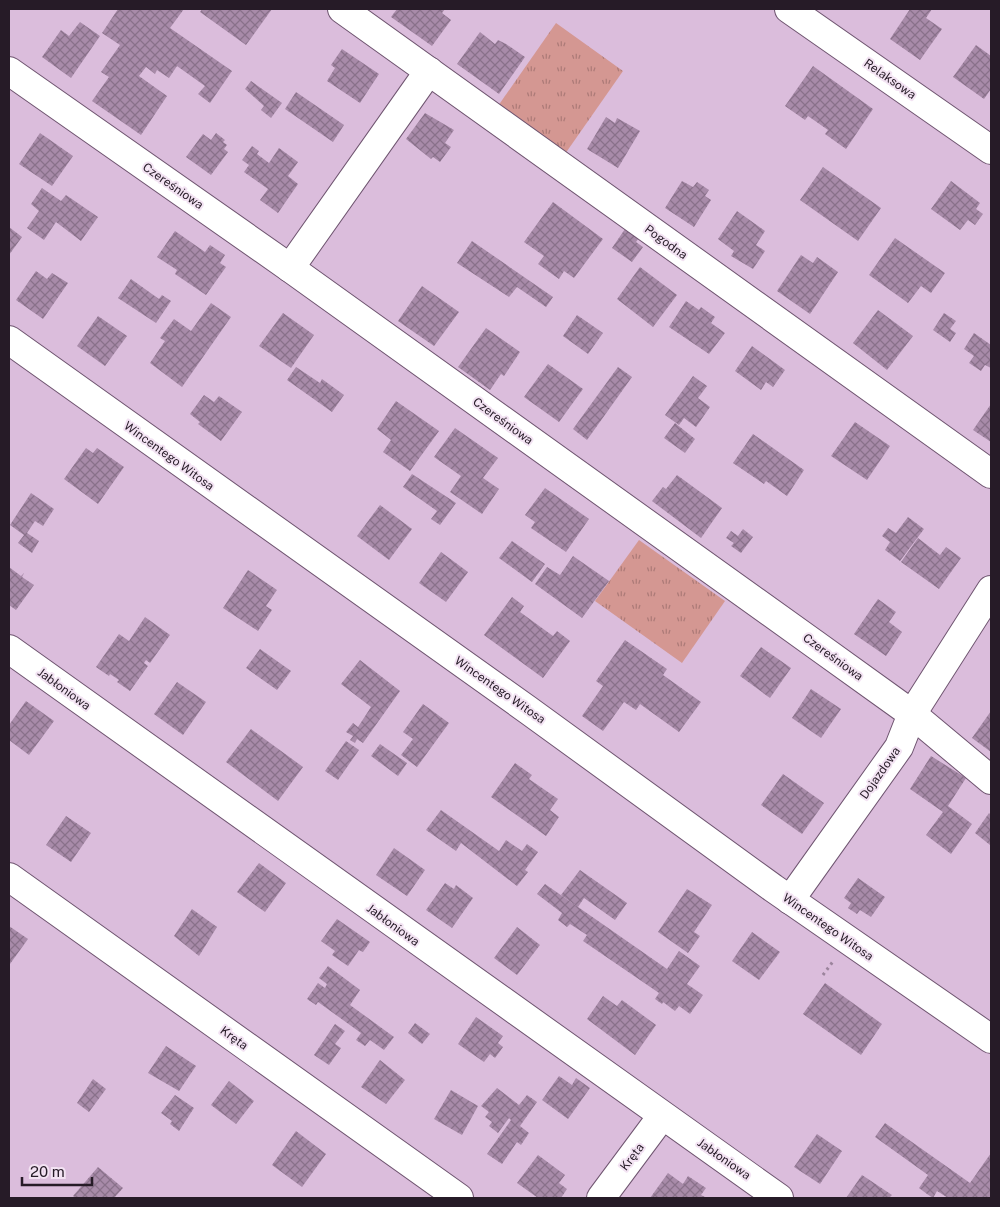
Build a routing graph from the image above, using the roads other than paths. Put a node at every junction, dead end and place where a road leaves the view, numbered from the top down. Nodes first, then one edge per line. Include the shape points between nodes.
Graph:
1 (342, 9) edge
2 (789, 9) edge
3 (9, 71) edge
4 (430, 71) junction
5 (991, 150) edge
6 (290, 268) junction
7 (9, 340) edge
8 (991, 474) edge
9 (991, 590) edge
10 (9, 649) edge
11 (912, 714) junction
12 (991, 780) edge
13 (9, 877) edge
14 (790, 900) junction
15 (991, 1039) edge
16 (662, 1116) junction
17 (459, 1198) edge
18 (601, 1198) edge
19 (780, 1198) edge

1 - 4 street, Pogodna
2 - 5 street, Relaksowa
3 - 6 street, Czereśniowa
4 - 6 street
4 - 8 street, Pogodna
6 - 11 street, Czereśniowa
7 - 14 street, Wincentego Witosa
9 - 11 street, Dojazdowa
10 - 16 street, Jabłoniowa
11 - 12 street, Czereśniowa
11 - 14 street, Dojazdowa via 899,747
13 - 17 street, Kręta
14 - 15 street, Wincentego Witosa
16 - 18 street, Kręta
16 - 19 street, Jabłoniowa

